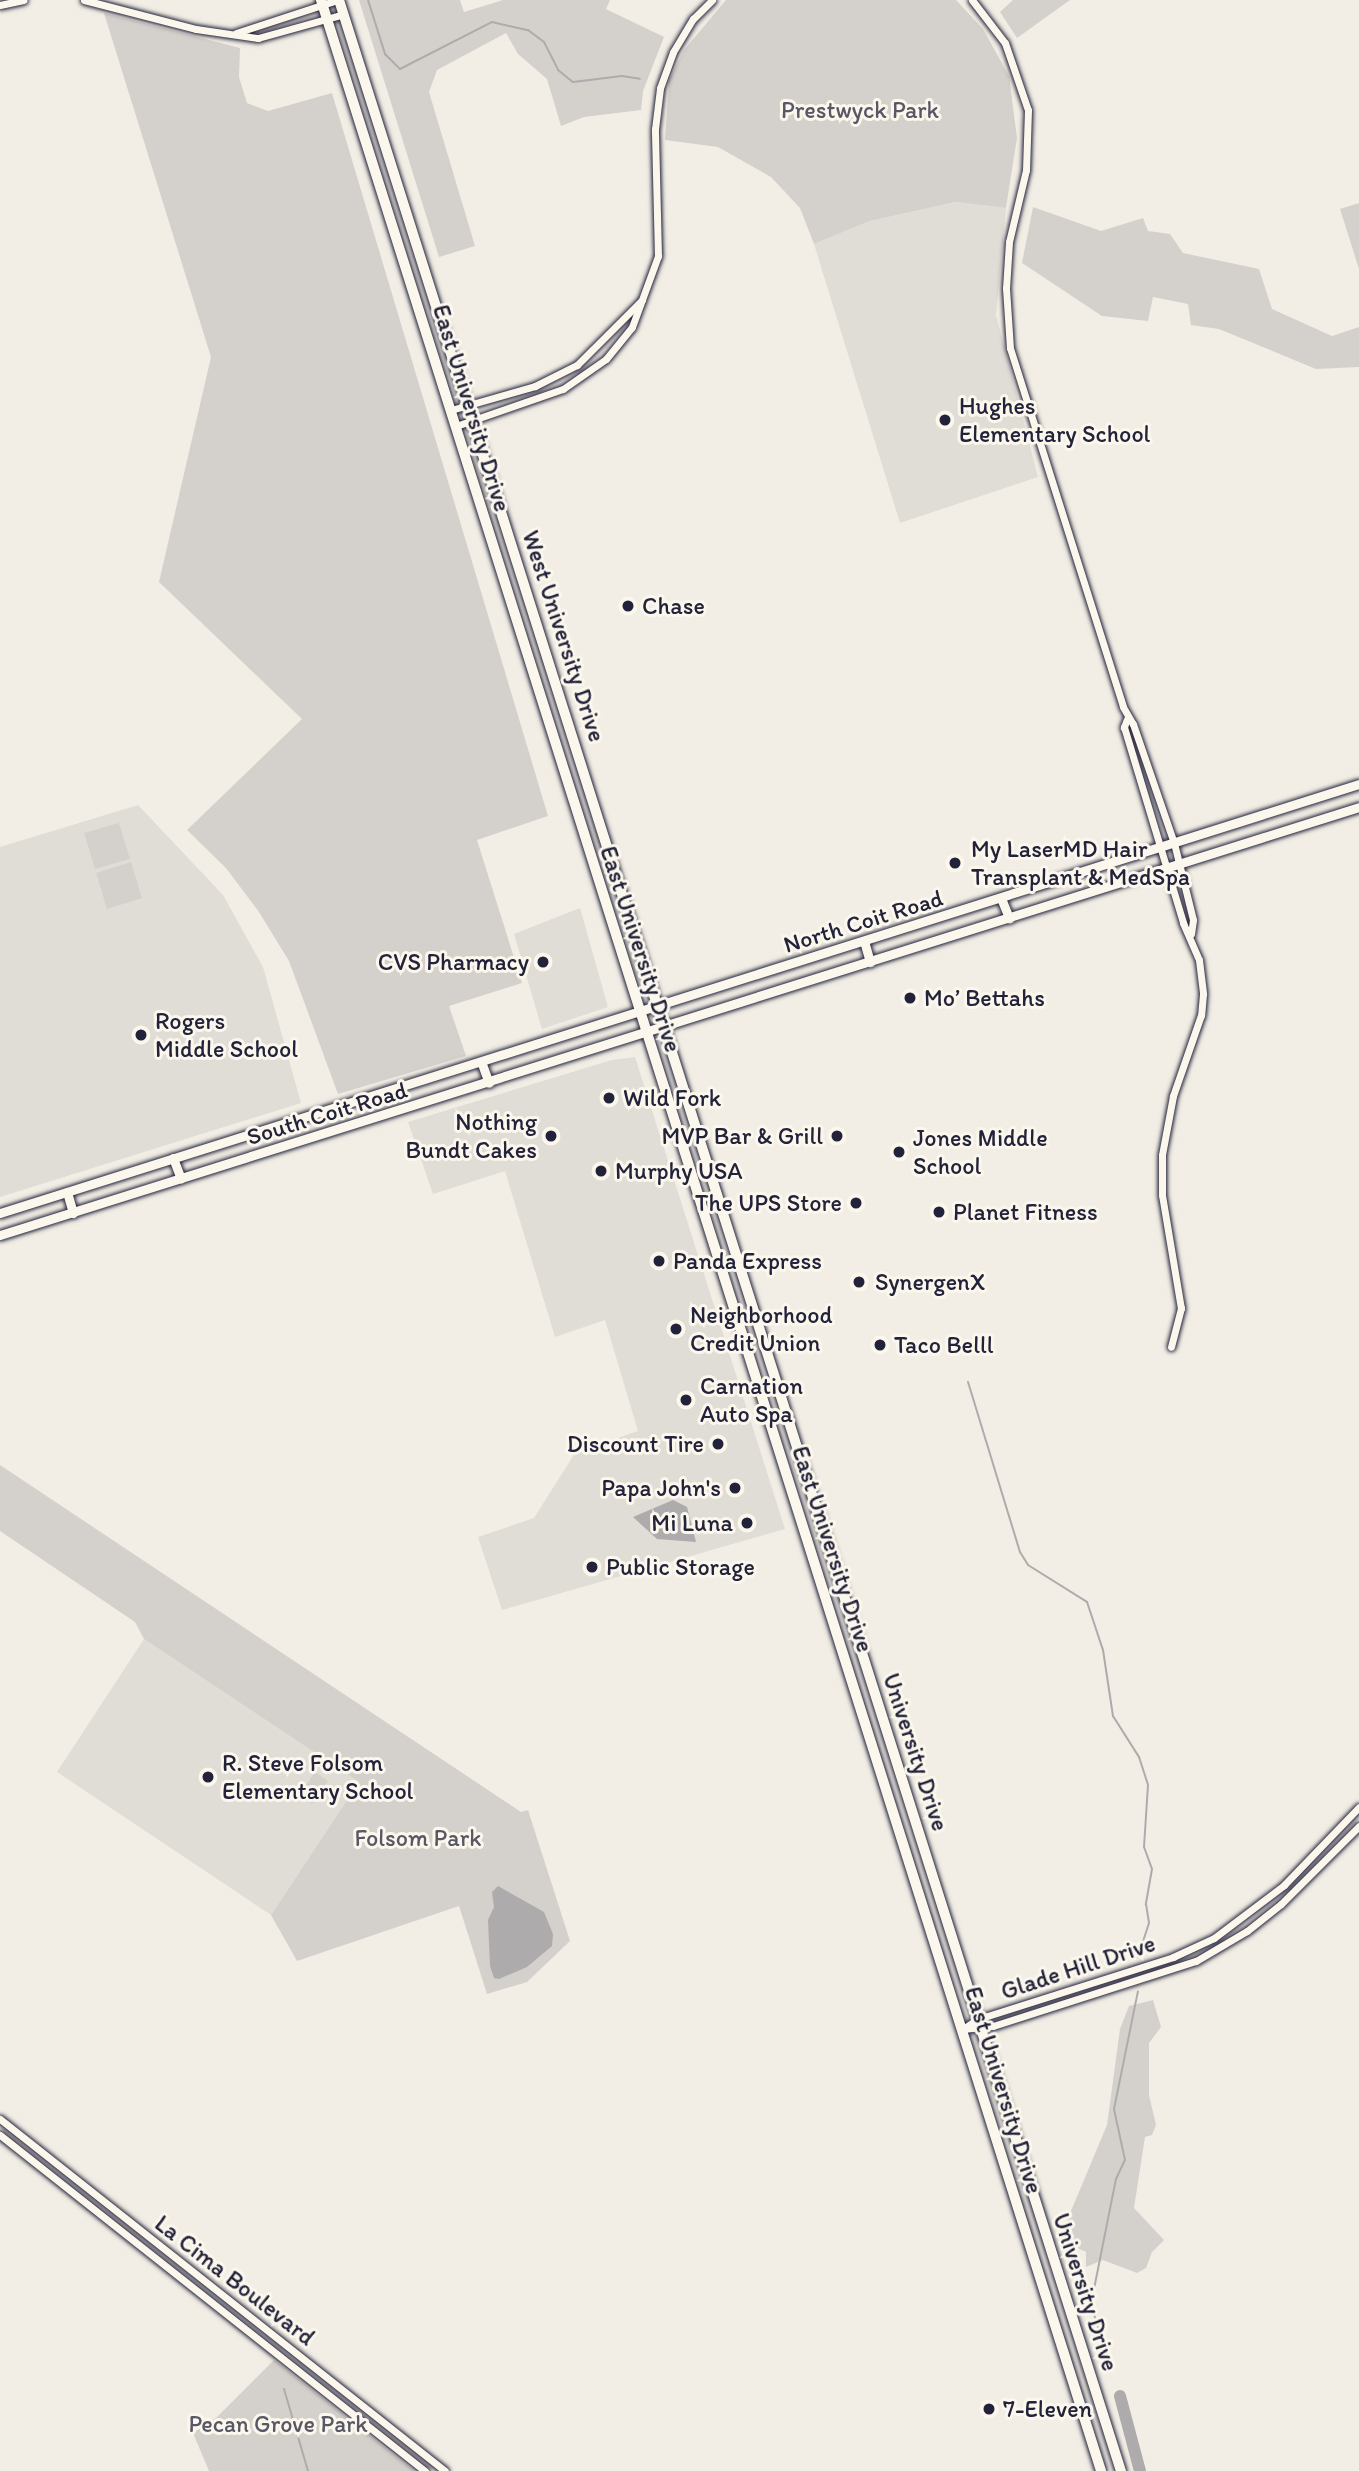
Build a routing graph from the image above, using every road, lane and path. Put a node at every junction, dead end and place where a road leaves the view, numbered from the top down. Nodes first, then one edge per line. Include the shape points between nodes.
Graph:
1 (23, 0) edge
2 (84, 0) edge
3 (338, 0) edge
4 (712, 0) edge
5 (972, 0) edge
6 (322, 2) edge
7 (0, 5) edge
8 (344, 14) junction
9 (327, 19) junction
10 (236, 34) junction
11 (642, 300) junction
12 (469, 405) junction
13 (451, 410) junction
14 (473, 420) junction
15 (456, 426) junction
16 (1127, 719) junction
17 (1359, 784) edge
18 (1359, 807) edge
19 (1174, 843) junction
20 (1159, 848) junction
21 (1180, 864) junction
22 (1166, 869) junction
23 (1001, 898) junction
24 (1009, 918) junction
25 (1191, 934) junction
26 (864, 941) junction
27 (870, 962) junction
28 (658, 1005) junction
29 (639, 1011) junction
30 (665, 1027) junction
31 (646, 1033) junction
32 (482, 1064) junction
33 (489, 1083) junction
34 (173, 1158) junction
35 (181, 1179) junction
36 (67, 1192) junction
37 (0, 1213) edge
38 (73, 1213) junction
39 (0, 1235) edge
40 (1171, 1347) dead end
41 (1359, 1807) edge
42 (1359, 1826) edge
43 (980, 2024) junction
44 (963, 2029) junction
45 (0, 2119) edge
46 (0, 2135) edge
47 (425, 2471) edge
48 (445, 2471) edge
49 (1101, 2471) edge
50 (1121, 2471) edge

1 - 7 street
2 - 10 street via 196,29
3 - 6 street
3 - 8 highway, West University Drive
4 - 11 street via 673,52 660,88 655,130 660,235
5 - 16 street via 1005,43 1028,110 1026,170 1009,242 1010,348
6 - 9 highway, East University Drive
6 - 10 street
8 - 9 street
8 - 12 highway, West University Drive
9 - 10 street via 272,36
9 - 13 highway, East University Drive
11 - 12 street via 577,365 535,386
11 - 14 street via 632,327 588,373 544,397
12 - 13 street
12 - 14 highway, West University Drive
13 - 15 highway, East University Drive
14 - 15 street
14 - 28 highway, West University Drive
15 - 29 highway, East University Drive
16 - 19 street via 1133,724
16 - 20 street via 1124,727
17 - 19 main road, North Coit Road
18 - 21 main road, North Coit Road
19 - 20 main road, North Coit Road
19 - 21 street
20 - 22 street
20 - 23 main road, North Coit Road
21 - 22 main road, North Coit Road
21 - 25 street via 1193,920
22 - 24 main road, North Coit Road
22 - 25 street via 1183,923
23 - 24 main road
23 - 26 main road, North Coit Road
24 - 27 main road, North Coit Road
25 - 40 street via 1199,960 1201,1015 1173,1096 1162,1155 1162,1195 1181,1308
26 - 27 main road
26 - 28 main road, North Coit Road
27 - 30 main road, North Coit Road
28 - 29 main road, South Coit Road
28 - 30 highway, University Drive
29 - 31 highway, East University Drive
29 - 32 main road, South Coit Road
30 - 31 main road, South Coit Road
30 - 43 highway, University Drive
31 - 33 main road, South Coit Road
31 - 44 highway, East University Drive
32 - 33 main road
32 - 34 main road, South Coit Road
33 - 35 main road, South Coit Road
34 - 35 main road
34 - 36 main road, South Coit Road
35 - 38 main road, South Coit Road
36 - 37 main road, South Coit Road
36 - 38 main road
38 - 39 main road, South Coit Road
41 - 43 street, Glade Hill Drive via 1284,1885 1214,1938 1144,1968
42 - 43 street, Glade Hill Drive via 1293,1894 1220,1948 1164,1973
43 - 44 street, Glade Hill Drive
43 - 50 highway, University Drive
44 - 49 highway, East University Drive
45 - 48 street, La Cima Boulevard
46 - 47 street, La Cima Boulevard

